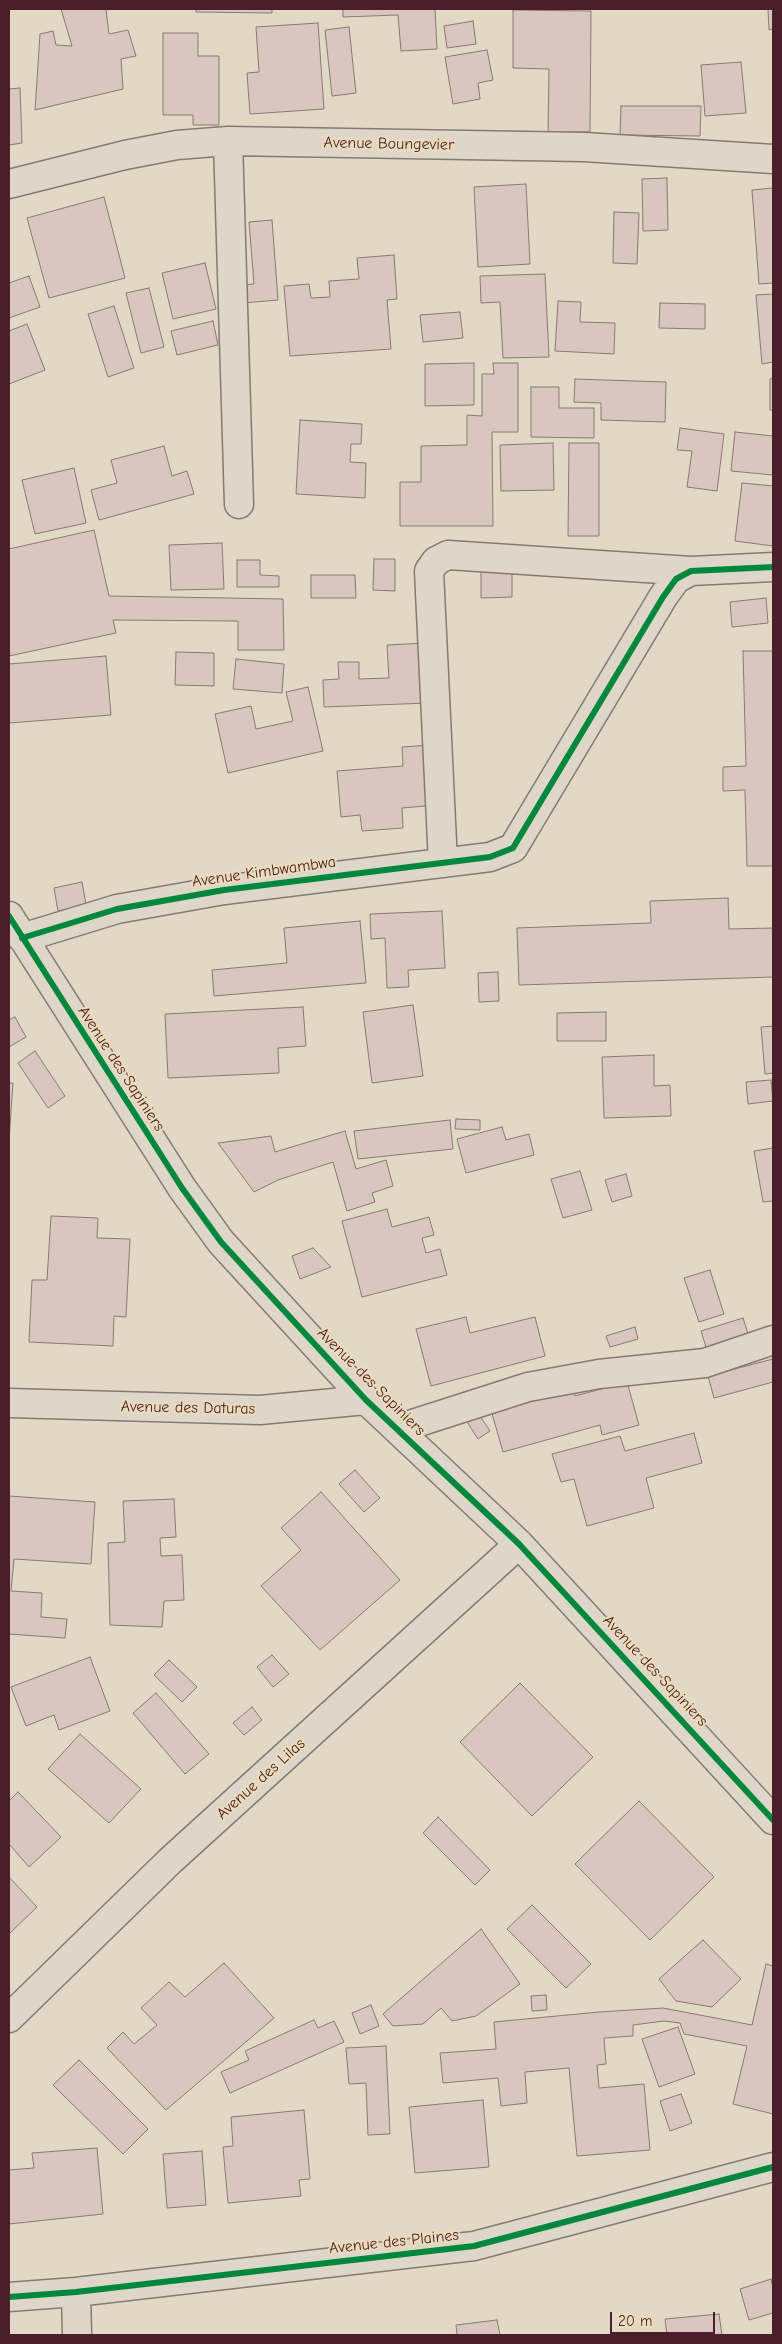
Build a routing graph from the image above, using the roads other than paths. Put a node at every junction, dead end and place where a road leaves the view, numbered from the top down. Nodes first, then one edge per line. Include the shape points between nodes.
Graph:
1 (228, 141) junction
2 (773, 159) edge
3 (9, 184) edge
4 (239, 504) dead end
5 (773, 566) edge
6 (691, 571) junction
7 (443, 863) junction
8 (15, 927) edge
9 (773, 1340) edge
10 (366, 1400) junction
11 (9, 1403) edge
12 (397, 1429) junction
13 (519, 1544) junction
14 (773, 1820) edge
15 (9, 2018) edge
16 (773, 2167) edge
17 (76, 2292) junction
18 (9, 2297) edge
19 (78, 2335) edge

1 - 2 street, Avenue Boungevier via 584,148
1 - 3 street, Avenue Boungevier via 177,145
1 - 4 street
5 - 6 street
6 - 7 street, Avenue Kimbwambwa via 676,579 663,597 513,848 490,856
6 - 7 street via 448,555 436,560 429,571
7 - 8 street, Avenue Kimbwambwa via 224,890
8 - 10 street, Avenue des Sapiniers via 182,1188 221,1242
9 - 12 street via 704,1363 599,1374 528,1386
10 - 11 street, Avenue des Daturas via 260,1410
10 - 12 street, Avenue des Sapiniers
12 - 13 street, Avenue des Sapiniers
13 - 14 street, Avenue des Sapiniers
13 - 15 street, Avenue des Lilas via 172,1860
16 - 17 street, Avenue des Plaines via 474,2246
17 - 18 street, Avenue des Plaines
17 - 19 street

